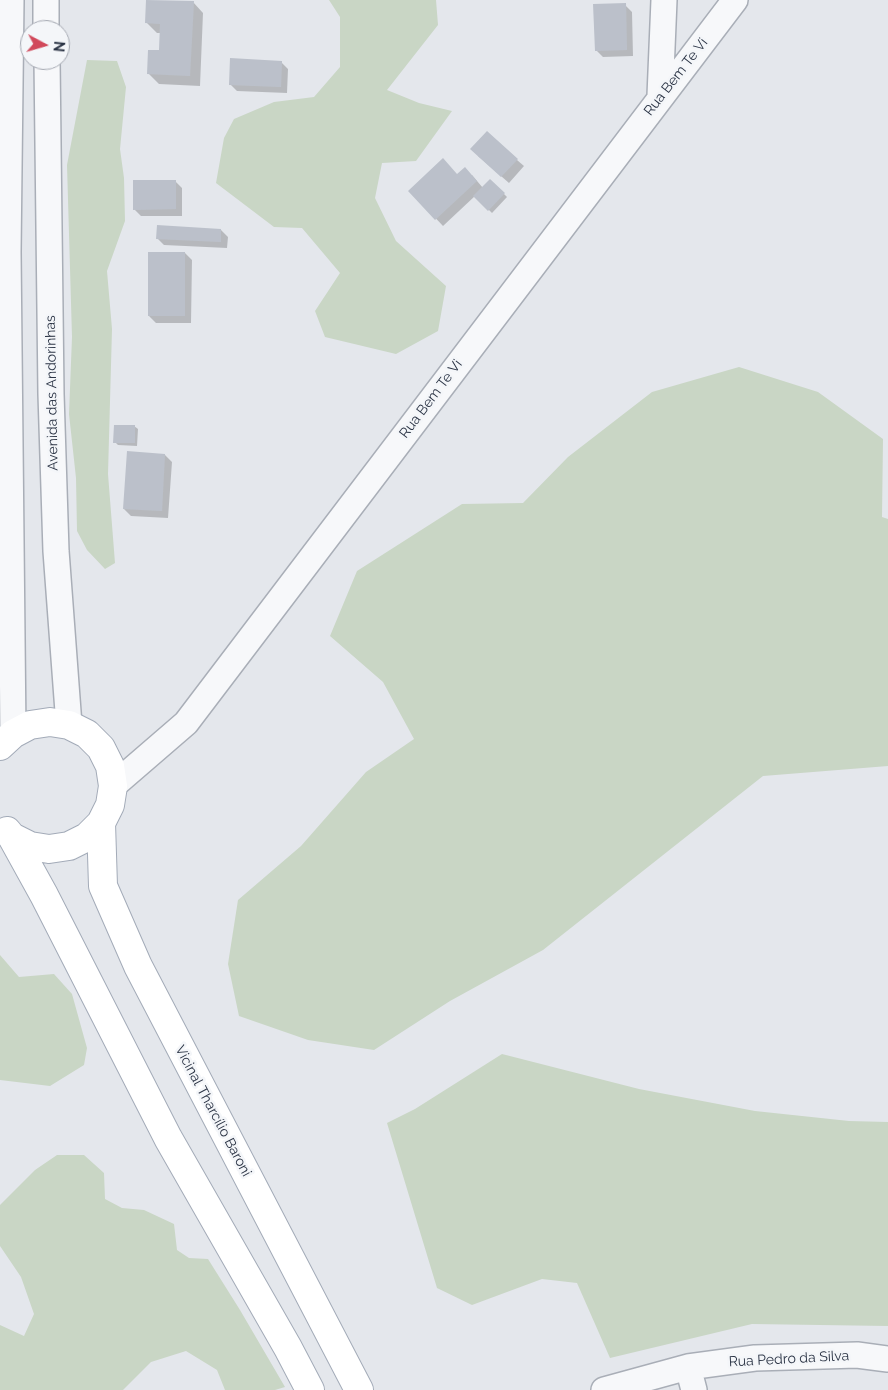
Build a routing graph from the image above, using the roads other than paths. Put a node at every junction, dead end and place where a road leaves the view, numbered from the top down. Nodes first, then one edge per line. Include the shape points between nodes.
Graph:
1 (46, 0) edge
2 (664, 0) edge
3 (735, 0) edge
4 (7, 15) edge
5 (46, 20) edge
6 (47, 70) edge
7 (660, 96) junction
8 (69, 725) junction
9 (4, 735) edge
10 (113, 786) junction
11 (100, 823) junction
12 (6, 830) edge
13 (888, 1359) edge
14 (691, 1379) edge
15 (310, 1390) edge
16 (359, 1390) edge
17 (604, 1390) edge

1 - 5 street
2 - 7 street
3 - 7 street, Rua Bem Te Vi
4 - 9 street
6 - 8 street, Avenida das Andorinhas via 56,551
7 - 10 street, Rua Bem Te Vi via 186,723
8 - 9 main road via 50,722 30,725
8 - 10 main road via 87,734 101,748 110,766
10 - 11 main road via 110,805
11 - 12 main road via 86,837 69,846 49,849 30,846
11 - 16 main road, Vicinal Tharcílio Baroni via 103,886 138,966
12 - 15 main road via 44,895 168,1138
13 - 14 street, Rua Pedro da Silva via 857,1355 755,1358
14 - 17 street, Rua Pedro da Silva

